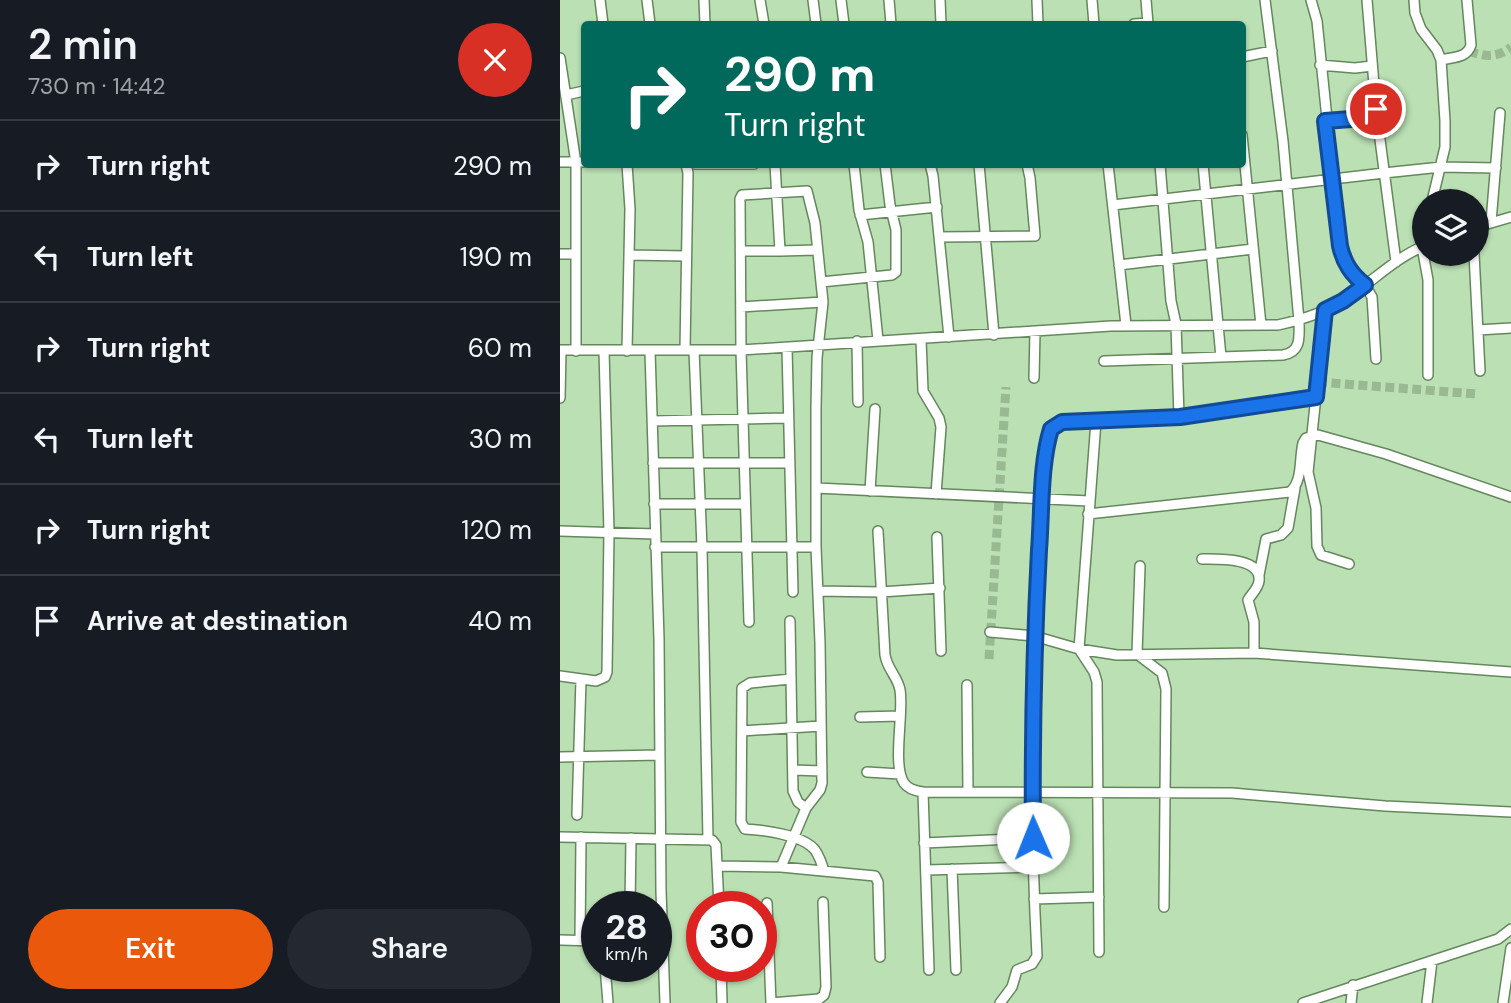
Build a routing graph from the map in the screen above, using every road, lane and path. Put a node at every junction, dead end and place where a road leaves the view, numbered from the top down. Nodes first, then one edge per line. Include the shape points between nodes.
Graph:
1 (600, 0) edge
2 (647, 0) edge
3 (704, 0) edge
4 (760, 0) edge
5 (813, 0) edge
6 (841, 0) edge
7 (889, 0) edge
8 (940, 0) edge
9 (1037, 0) edge
10 (1092, 0) edge
11 (1146, 0) edge
12 (1265, 0) edge
13 (1311, 0) edge
14 (1367, 0) edge
15 (1414, 0) edge
16 (1468, 0) edge
17 (603, 21) edge
18 (650, 21) edge
19 (705, 21) edge
20 (764, 21) edge
21 (816, 21) edge
22 (844, 21) edge
23 (891, 21) edge
24 (941, 21) edge
25 (1038, 21) edge
26 (1094, 21) edge
27 (1148, 21) edge
28 (1272, 51) junction
29 (1246, 56) edge
30 (560, 58) edge
31 (1441, 60) junction
32 (1320, 65) junction
33 (1372, 66) junction
34 (564, 90) edge
35 (1500, 113) dead end
36 (1377, 117) junction
37 (1325, 121) junction
38 (580, 162) edge
39 (560, 163) edge
40 (1246, 166) edge
41 (1441, 167) junction
42 (628, 168) edge
43 (687, 168) edge
44 (775, 168) edge
45 (855, 168) edge
46 (886, 168) edge
47 (931, 168) edge
48 (979, 168) edge
49 (1028, 168) edge
50 (1108, 168) edge
51 (1160, 168) edge
52 (1203, 168) edge
53 (1496, 168) junction
54 (1384, 173) junction
55 (1331, 180) junction
56 (1287, 184) junction
57 (1435, 189) edge
58 (1249, 190) junction
59 (776, 194) junction
60 (1205, 194) junction
61 (1161, 199) junction
62 (1113, 205) junction
63 (937, 207) junction
64 (892, 212) junction
65 (860, 215) junction
66 (1511, 217) edge
67 (1491, 222) joint
68 (985, 236) junction
69 (940, 237) junction
70 (1253, 249) junction
71 (817, 250) junction
72 (741, 251) junction
73 (780, 251) junction
74 (1412, 253) edge
75 (560, 254) edge
76 (575, 254) junction
77 (1210, 254) junction
78 (629, 255) junction
79 (686, 256) junction
80 (1168, 259) junction
81 (1396, 262) junction
82 (1119, 264) junction
83 (1426, 266) edge
84 (1475, 266) edge
85 (871, 277) junction
86 (821, 282) junction
87 (1365, 285) junction
88 (823, 302) junction
89 (741, 307) junction
90 (1325, 310) junction
91 (1299, 321) junction
92 (1176, 324) junction
93 (1126, 326) junction
94 (1261, 326) junction
95 (1217, 327) junction
96 (1511, 328) edge
97 (1478, 330) junction
98 (1035, 331) junction
99 (994, 335) junction
100 (949, 337) junction
101 (921, 339) junction
102 (878, 340) junction
103 (857, 341) junction
104 (818, 345) junction
105 (787, 348) junction
106 (561, 349) edge
107 (689, 350) junction
108 (741, 350) junction
109 (576, 351) junction
110 (604, 351) junction
111 (627, 351) junction
112 (650, 351) junction
113 (1221, 357) junction
114 (1177, 358) junction
115 (1376, 359) dead end
116 (1104, 361) dead end
117 (1480, 371) dead end
118 (1428, 375) dead end
119 (1034, 378) dead end
120 (1316, 397) junction
121 (560, 398) edge
122 (858, 402) dead end
123 (875, 409) dead end
124 (1180, 417) junction
125 (788, 418) junction
126 (744, 419) junction
127 (697, 420) junction
128 (1096, 421) junction
129 (652, 422) junction
130 (1312, 436) junction
131 (745, 462) junction
132 (653, 463) junction
133 (699, 463) junction
134 (789, 463) junction
135 (816, 488) junction
136 (1295, 488) junction
137 (870, 491) junction
138 (936, 494) junction
139 (1511, 497) edge
140 (1042, 500) junction
141 (1088, 501) junction
142 (654, 504) junction
143 (701, 504) junction
144 (745, 504) junction
145 (1088, 514) junction
146 (560, 531) edge
147 (878, 531) dead end
148 (608, 532) junction
149 (655, 534) junction
150 (937, 537) dead end
151 (655, 547) junction
152 (748, 547) junction
153 (816, 547) junction
154 (702, 548) junction
155 (792, 548) junction
156 (1202, 558) dead end
157 (1349, 564) dead end
158 (1140, 566) dead end
159 (1259, 576) junction
160 (940, 588) junction
161 (818, 591) junction
162 (793, 592) dead end
163 (881, 592) junction
164 (790, 621) dead end
165 (750, 622) dead end
166 (990, 632) dead end
167 (1034, 636) junction
168 (1079, 649) junction
169 (941, 651) dead end
170 (1254, 653) junction
171 (1137, 654) junction
172 (1511, 672) edge
173 (560, 676) edge
174 (581, 679) junction
175 (791, 680) junction
176 (967, 685) dead end
177 (901, 716) junction
178 (860, 717) dead end
179 (792, 726) junction
180 (821, 726) junction
181 (742, 731) junction
182 (660, 755) junction
183 (560, 757) edge
184 (579, 757) junction
185 (793, 770) junction
186 (822, 771) junction
187 (867, 772) dead end
188 (900, 774) junction
189 (1033, 791) junction
190 (1098, 791) junction
191 (923, 792) junction
192 (968, 792) junction
193 (1164, 792) junction
194 (806, 808) junction
195 (1511, 812) edge
196 (577, 815) dead end
197 (560, 837) edge
198 (581, 838) junction
199 (631, 838) junction
200 (660, 838) junction
201 (793, 838) junction
202 (1033, 838) junction
203 (708, 839) junction
204 (924, 843) junction
205 (718, 866) junction
206 (781, 867) junction
207 (1034, 867) junction
208 (952, 869) junction
209 (926, 870) junction
210 (824, 871) junction
211 (630, 891) edge
212 (719, 891) edge
213 (1098, 897) junction
214 (1034, 899) junction
215 (823, 902) dead end
216 (1164, 907) dead end
217 (1510, 931) edge
218 (560, 940) edge
219 (580, 940) joint
220 (1511, 948) edge
221 (1099, 952) dead end
222 (880, 957) dead end
223 (1432, 961) junction
224 (929, 970) dead end
225 (956, 971) dead end
226 (606, 982) edge
227 (721, 982) edge
228 (770, 982) edge
229 (1353, 985) junction
230 (608, 1003) edge
231 (665, 1003) edge
232 (722, 1003) edge
233 (771, 1003) edge
234 (1000, 1003) edge
235 (1303, 1003) edge
236 (1351, 1003) edge
237 (1427, 1003) edge
238 (1503, 1003) edge

1 - 17 street
2 - 18 street
3 - 19 street
4 - 20 street
5 - 21 street
6 - 22 street
7 - 23 street
8 - 24 street
9 - 25 street
10 - 26 street
11 - 27 street
12 - 28 street
13 - 32 street
14 - 33 street
15 - 31 street via 1422,29
16 - 31 street via 1469,51
28 - 29 street
28 - 56 street
30 - 34 street
31 - 41 street via 1446,121
32 - 33 street
32 - 37 street
33 - 36 street
34 - 38 street
35 - 53 street
36 - 37 street
36 - 54 street
37 - 55 street
38 - 39 street
38 - 76 street
40 - 58 street
41 - 53 street
41 - 54 street
41 - 57 street
42 - 78 street
43 - 79 street
44 - 59 street
45 - 65 street
46 - 64 street
47 - 63 street
48 - 68 street
49 - 68 street via 1035,236
50 - 62 street
51 - 61 street
52 - 60 street
53 - 67 street
54 - 55 street
54 - 81 street
55 - 56 street
55 - 87 street via 1344,261
56 - 58 street
56 - 91 street
58 - 60 street
58 - 70 street
59 - 71 street via 807,191
59 - 72 street via 740,198
59 - 73 street
60 - 61 street
60 - 77 street
61 - 62 street
61 - 80 street
62 - 82 street
63 - 64 street
63 - 69 street
64 - 65 street
64 - 85 street via 897,267 892,275
65 - 85 street
66 - 67 street
68 - 69 street
68 - 99 street
69 - 100 street
70 - 77 street
70 - 94 street
71 - 73 street
71 - 86 street
72 - 73 street
72 - 89 street
74 - 81 street
75 - 76 street
76 - 109 street
77 - 80 street
77 - 95 street
78 - 79 street
78 - 111 street
79 - 107 street
80 - 82 street
80 - 92 street
81 - 87 street
82 - 93 street
83 - 118 street
84 - 97 street
85 - 86 street
85 - 102 street
86 - 88 street
87 - 90 street
87 - 115 street via 1372,297
88 - 89 street
88 - 104 street
89 - 108 street
90 - 91 street
90 - 120 street
91 - 94 street
91 - 113 street via 1299,342 1292,354
92 - 93 street
92 - 95 street
92 - 114 street
93 - 98 street
94 - 95 street
95 - 113 street
96 - 97 street
97 - 117 street
98 - 99 street
98 - 119 street
99 - 100 street
100 - 101 street
101 - 102 street
101 - 138 street via 923,391 941,427
102 - 103 street
103 - 104 street
103 - 122 street
104 - 105 street
104 - 135 street
105 - 108 street
105 - 125 street
106 - 109 street
106 - 121 street
107 - 108 street
107 - 112 street
107 - 127 street
108 - 126 street
109 - 110 street
110 - 111 street
110 - 148 street
111 - 112 street
112 - 129 street
113 - 114 street
114 - 116 street
114 - 124 street
120 - 124 street
120 - 130 street
123 - 137 street
124 - 128 street
125 - 126 street
125 - 134 street
126 - 127 street
126 - 131 street
127 - 129 street
127 - 133 street
128 - 140 street via 1062,422 1051,429
128 - 141 street
129 - 132 street
130 - 136 street via 1303,443
130 - 139 street via 1373,451
130 - 157 street via 1308,472 1316,508 1317,547 1321,555
131 - 133 street
131 - 134 street
131 - 144 street
132 - 133 street
132 - 142 street
133 - 143 street
134 - 155 street
135 - 137 street
135 - 153 street
136 - 145 street
136 - 159 street via 1288,527 1281,535 1266,539
137 - 138 street
138 - 140 street
140 - 141 street
140 - 167 street
141 - 145 street
142 - 143 street
142 - 149 street
143 - 144 street
143 - 154 street
144 - 152 street
145 - 168 street
146 - 148 street
147 - 163 street
148 - 149 street
148 - 174 street via 607,672 601,680
149 - 151 street
150 - 160 street
151 - 154 street
151 - 182 street
152 - 154 street
152 - 155 street
152 - 165 street
153 - 155 street
153 - 161 street
154 - 203 street
155 - 162 street
156 - 159 street via 1243,562
158 - 171 street
159 - 170 street via 1248,600
160 - 163 street
160 - 169 street
161 - 163 street
161 - 180 street
163 - 177 street via 886,665 900,687
164 - 175 street
166 - 167 street
167 - 168 street
167 - 189 street
168 - 171 street
168 - 190 street via 1097,682
170 - 171 street
170 - 172 street
171 - 193 street via 1156,666 1164,679
173 - 174 street
174 - 184 street
175 - 179 street
175 - 181 street via 745,684
176 - 192 street
177 - 178 street
177 - 188 street
179 - 180 street
179 - 181 street
179 - 185 street
180 - 186 street
181 - 201 street via 742,827
182 - 184 street
182 - 200 street
183 - 184 street
184 - 196 street
185 - 186 street
185 - 194 street via 795,797
186 - 194 street via 820,790
187 - 188 street
188 - 191 street via 907,787
189 - 190 street
189 - 192 street
189 - 202 street
190 - 193 street
190 - 213 street
191 - 192 street
191 - 204 street
193 - 195 street via 1245,793
193 - 216 street
194 - 201 street
197 - 198 street
198 - 199 street
198 - 219 street
199 - 200 street
199 - 211 street
200 - 203 street
200 - 231 street
201 - 206 street
201 - 210 street via 816,852
202 - 204 street
202 - 207 street
203 - 205 street via 716,845
204 - 209 street
205 - 206 street
205 - 212 street
206 - 210 street
207 - 208 street
207 - 214 street
208 - 209 street
208 - 225 street
209 - 224 street
210 - 222 street via 875,876
213 - 214 street
213 - 221 street
214 - 234 street via 1036,961 1017,970
215 - 233 street via 824,995
217 - 223 street
218 - 219 street
220 - 238 street
223 - 229 street
223 - 237 street
226 - 230 street
227 - 232 street
228 - 233 street
229 - 235 street
229 - 236 street

